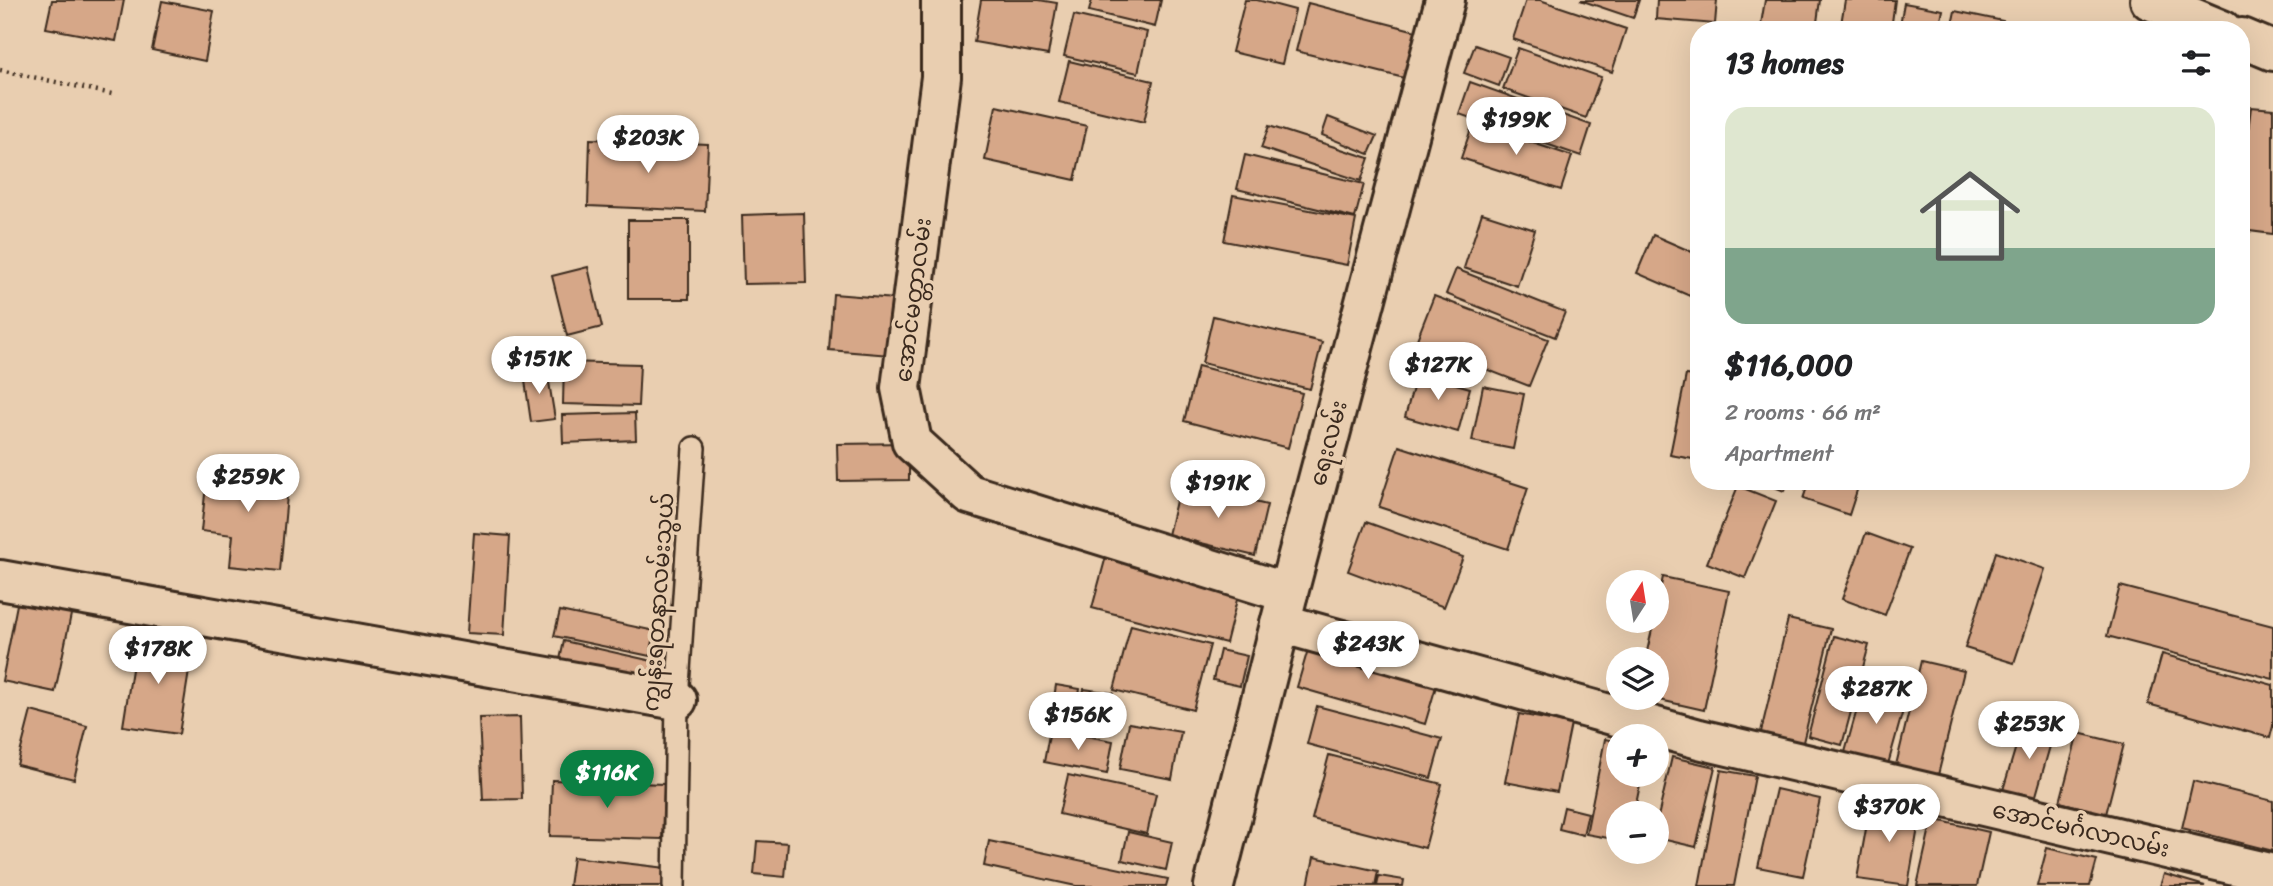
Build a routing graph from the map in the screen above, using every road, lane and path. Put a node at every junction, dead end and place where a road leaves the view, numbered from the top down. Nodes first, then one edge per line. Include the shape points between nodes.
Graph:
1 (941, 0) edge
2 (1445, 0) edge
3 (2150, 0) edge
4 (2200, 21) edge
5 (2250, 41) edge
6 (2273, 51) edge
7 (0, 70) edge
8 (112, 94) dead end
9 (694, 448) dead end
10 (0, 580) edge
11 (1284, 608) junction
12 (677, 700) junction
13 (2273, 874) edge
14 (674, 886) edge
15 (1214, 886) edge

1 - 11 street, အောင်မတ္တာလမ်း via 941,77 901,388 912,442 969,494
2 - 11 street, ရေးလမ်း
3 - 4 street
5 - 6 street
7 - 8 path
9 - 12 lane, ကျွန်းရတနာလမ်းသွယ်
10 - 12 street
11 - 13 street, အောင်မင်္ဂလာလမ်း via 1699,739
11 - 15 street, ရေးလမ်း
12 - 14 lane, ကျွန်းရတနာလမ်းသွယ်

